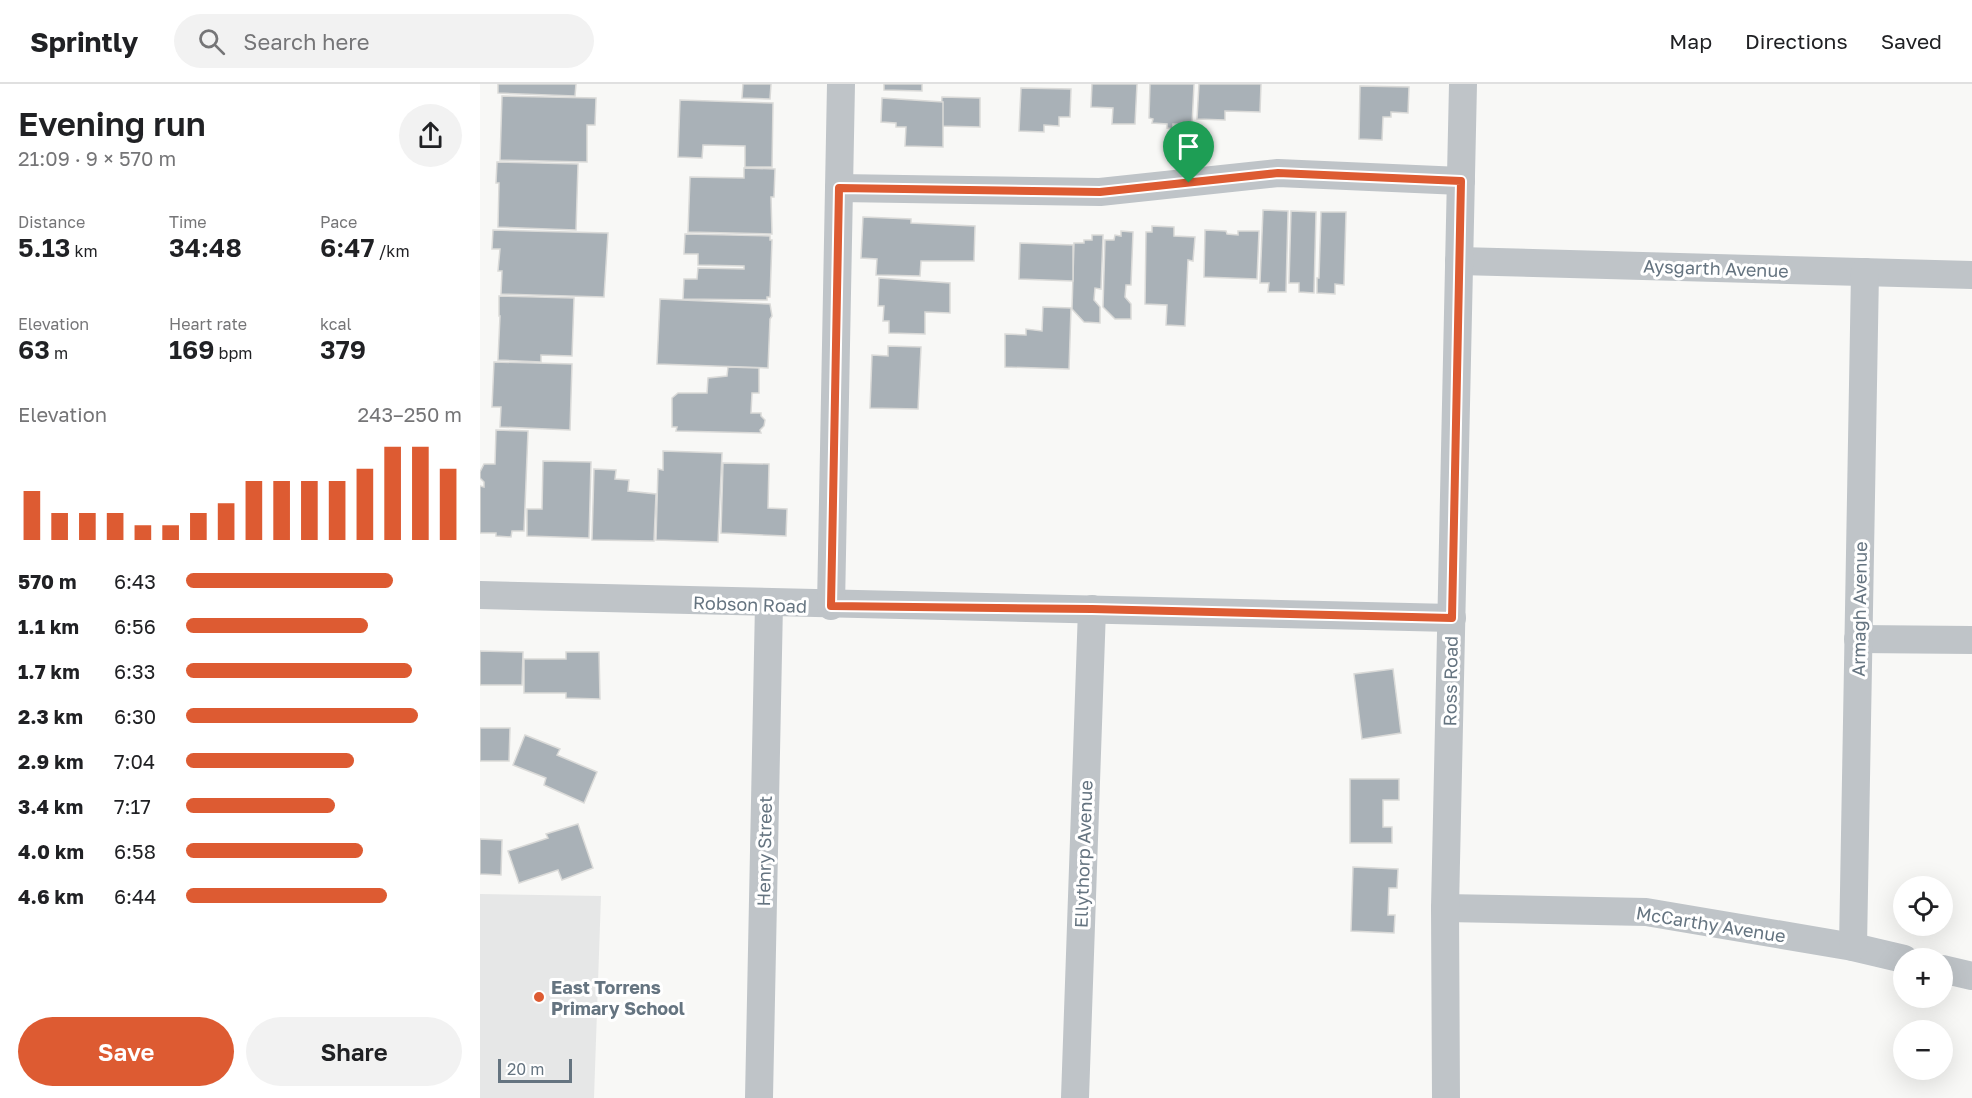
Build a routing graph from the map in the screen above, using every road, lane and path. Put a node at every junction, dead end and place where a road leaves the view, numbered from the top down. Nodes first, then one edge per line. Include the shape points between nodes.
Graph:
1 (840, 84) edge
2 (1463, 84) edge
3 (1461, 181) junction
4 (839, 188) junction
5 (1459, 261) junction
6 (1865, 272) junction
7 (1972, 275) edge
8 (480, 595) edge
9 (769, 604) junction
10 (831, 606) junction
11 (1092, 609) junction
12 (1452, 618) junction
13 (1858, 639) junction
14 (1972, 640) edge
15 (1445, 908) junction
16 (1853, 946) junction
17 (1893, 956) edge
18 (1953, 972) edge
19 (1972, 976) edge
20 (759, 1098) edge
21 (1075, 1098) edge
22 (1446, 1098) edge

1 - 4 street
2 - 3 street, Ross Road
3 - 4 street via 1278,173 1100,192
3 - 5 street, Ross Road
4 - 10 street
5 - 6 street, Aysgarth Avenue
5 - 12 street, Ross Road
6 - 7 street, Aysgarth Avenue
6 - 13 street, Armagh Avenue
8 - 9 street, Robson Road
9 - 10 street, Robson Road
9 - 20 street, Henry Street
10 - 11 street, Robson Road
11 - 12 street, Robson Road
11 - 21 street, Ellythorp Avenue
12 - 15 street, Ross Road
13 - 14 street
13 - 16 street, Armagh Avenue
15 - 16 street, McCarthy Avenue via 1647,912
15 - 22 street, Ross Road
16 - 17 street, McCarthy Avenue
18 - 19 street

